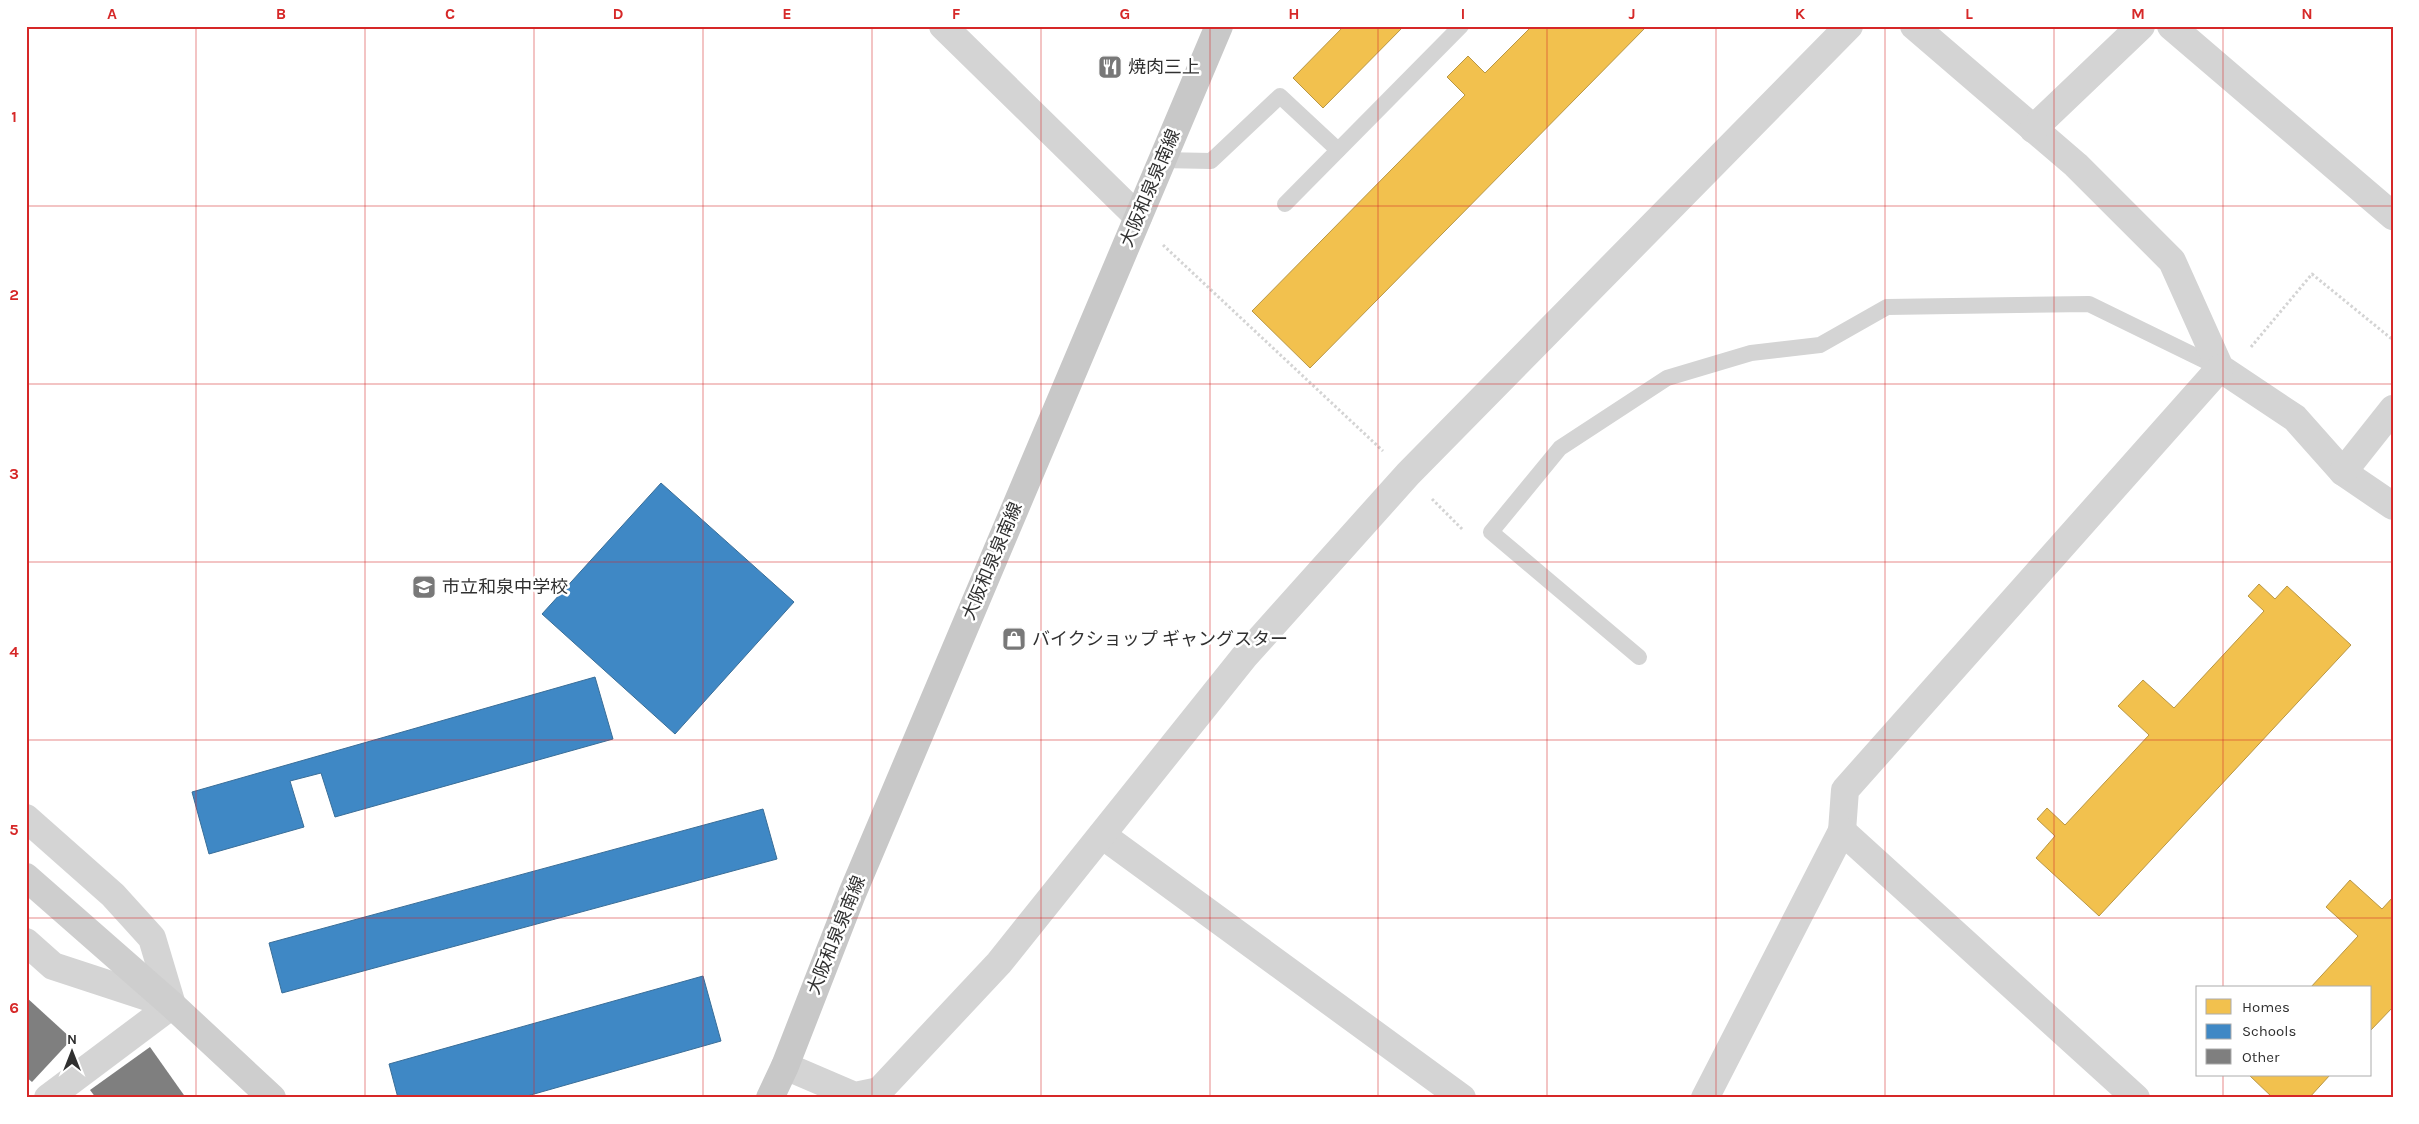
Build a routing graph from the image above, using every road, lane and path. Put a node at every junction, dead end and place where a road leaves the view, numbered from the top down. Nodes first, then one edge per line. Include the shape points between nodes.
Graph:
1 (942, 26) edge
2 (1219, 26) edge
3 (1461, 26) edge
4 (1849, 26) edge
5 (1914, 26) edge
6 (2141, 26) edge
7 (2171, 26) edge
8 (2033, 129) junction
9 (1338, 150) junction
10 (1162, 160) junction
11 (1285, 204) dead end
12 (2393, 216) edge
13 (1138, 217) junction
14 (2393, 340) edge
15 (2220, 368) junction
16 (2393, 409) edge
17 (2343, 472) junction
18 (1408, 474) junction
19 (2393, 506) edge
20 (1491, 532) junction
21 (1639, 657) dead end
22 (26, 818) edge
23 (1842, 831) junction
24 (1102, 834) junction
25 (26, 877) edge
26 (26, 942) edge
27 (172, 1005) junction
28 (785, 1066) junction
29 (855, 1097) edge
30 (48, 1098) edge
31 (272, 1098) edge
32 (770, 1098) edge
33 (1462, 1098) edge
34 (1705, 1098) edge
35 (2136, 1098) edge

1 - 13 street
2 - 10 main road, 大阪和泉泉南線
3 - 9 lane
4 - 18 street
5 - 8 street
6 - 8 street
7 - 12 street
8 - 15 street via 2076,165 2172,261
9 - 10 lane via 1280,96 1212,161
9 - 11 lane
10 - 13 main road, 大阪和泉泉南線
13 - 18 path via 1167,249
13 - 28 main road, 大阪和泉泉南線 via 852,894
14 - 15 path via 2312,274 2244,354
15 - 17 street via 2295,418
15 - 20 lane via 2089,304 1887,307 1820,345 1751,352 1666,378 1560,448
15 - 23 street via 1845,790
16 - 17 street
17 - 19 street
18 - 20 path via 1474,540
18 - 24 street via 1244,657
20 - 21 lane
22 - 27 street via 113,895 152,938
23 - 34 street
23 - 35 street
24 - 29 street via 1000,963 879,1091
24 - 33 street
25 - 27 street
26 - 27 street via 53,966
27 - 30 street
27 - 31 street
28 - 29 street
28 - 32 main road, 大阪和泉泉南線

